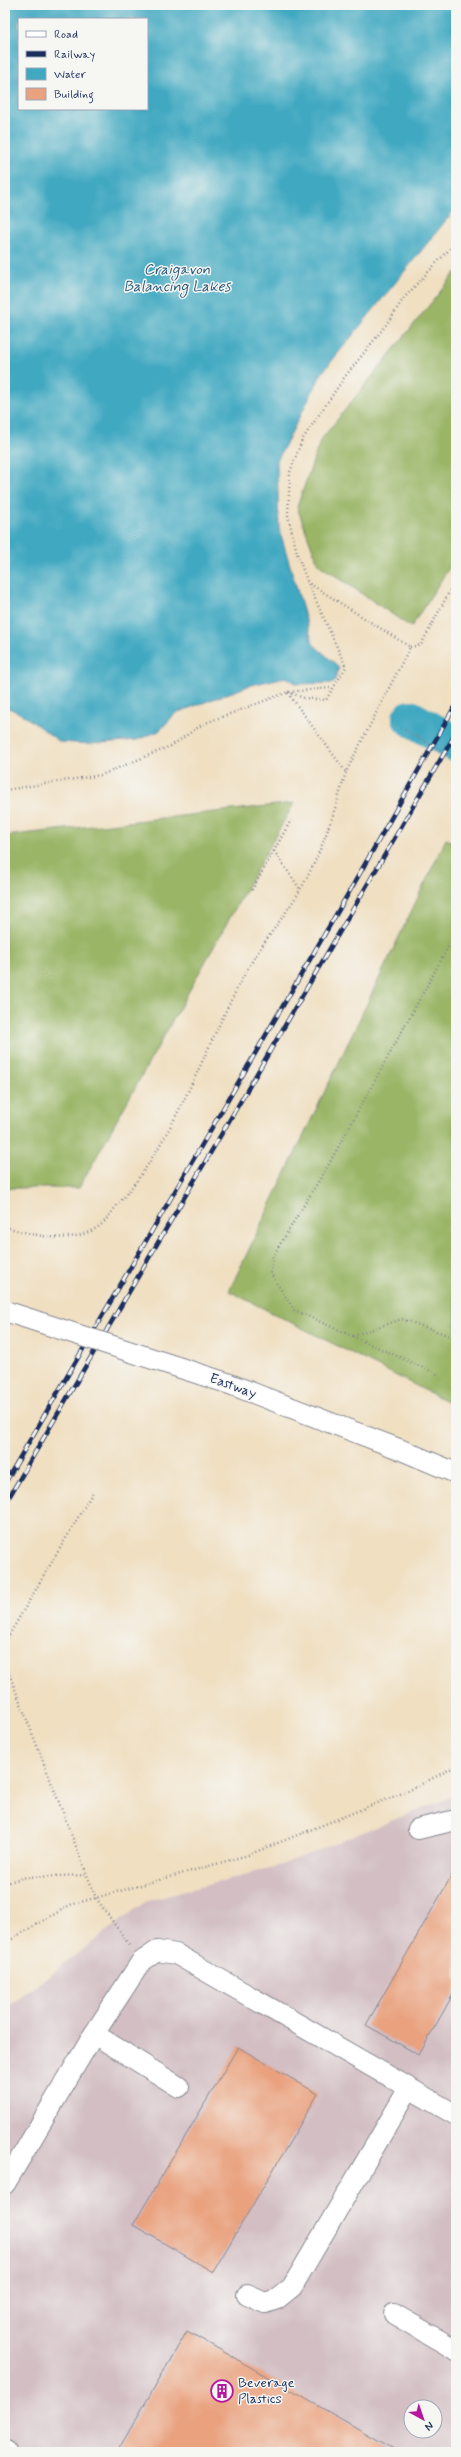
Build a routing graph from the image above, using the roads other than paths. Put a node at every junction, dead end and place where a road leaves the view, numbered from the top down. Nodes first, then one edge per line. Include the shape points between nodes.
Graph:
1 (7, 1312) edge
2 (456, 1473) edge
3 (456, 1820) edge
4 (418, 1829) dead end
5 (94, 2034) junction
6 (179, 2086) dead end
7 (409, 2088) junction
8 (456, 2115) edge
9 (5, 2184) edge
10 (247, 2295) dead end
11 (394, 2314) dead end
12 (456, 2350) edge

1 - 2 street, Eastway, bridge via 227,1383
3 - 4 street
5 - 6 street
5 - 7 street via 141,1962 157,1951 176,1954
5 - 9 street
7 - 8 street
7 - 10 street via 292,2287 277,2299 265,2303
11 - 12 street

